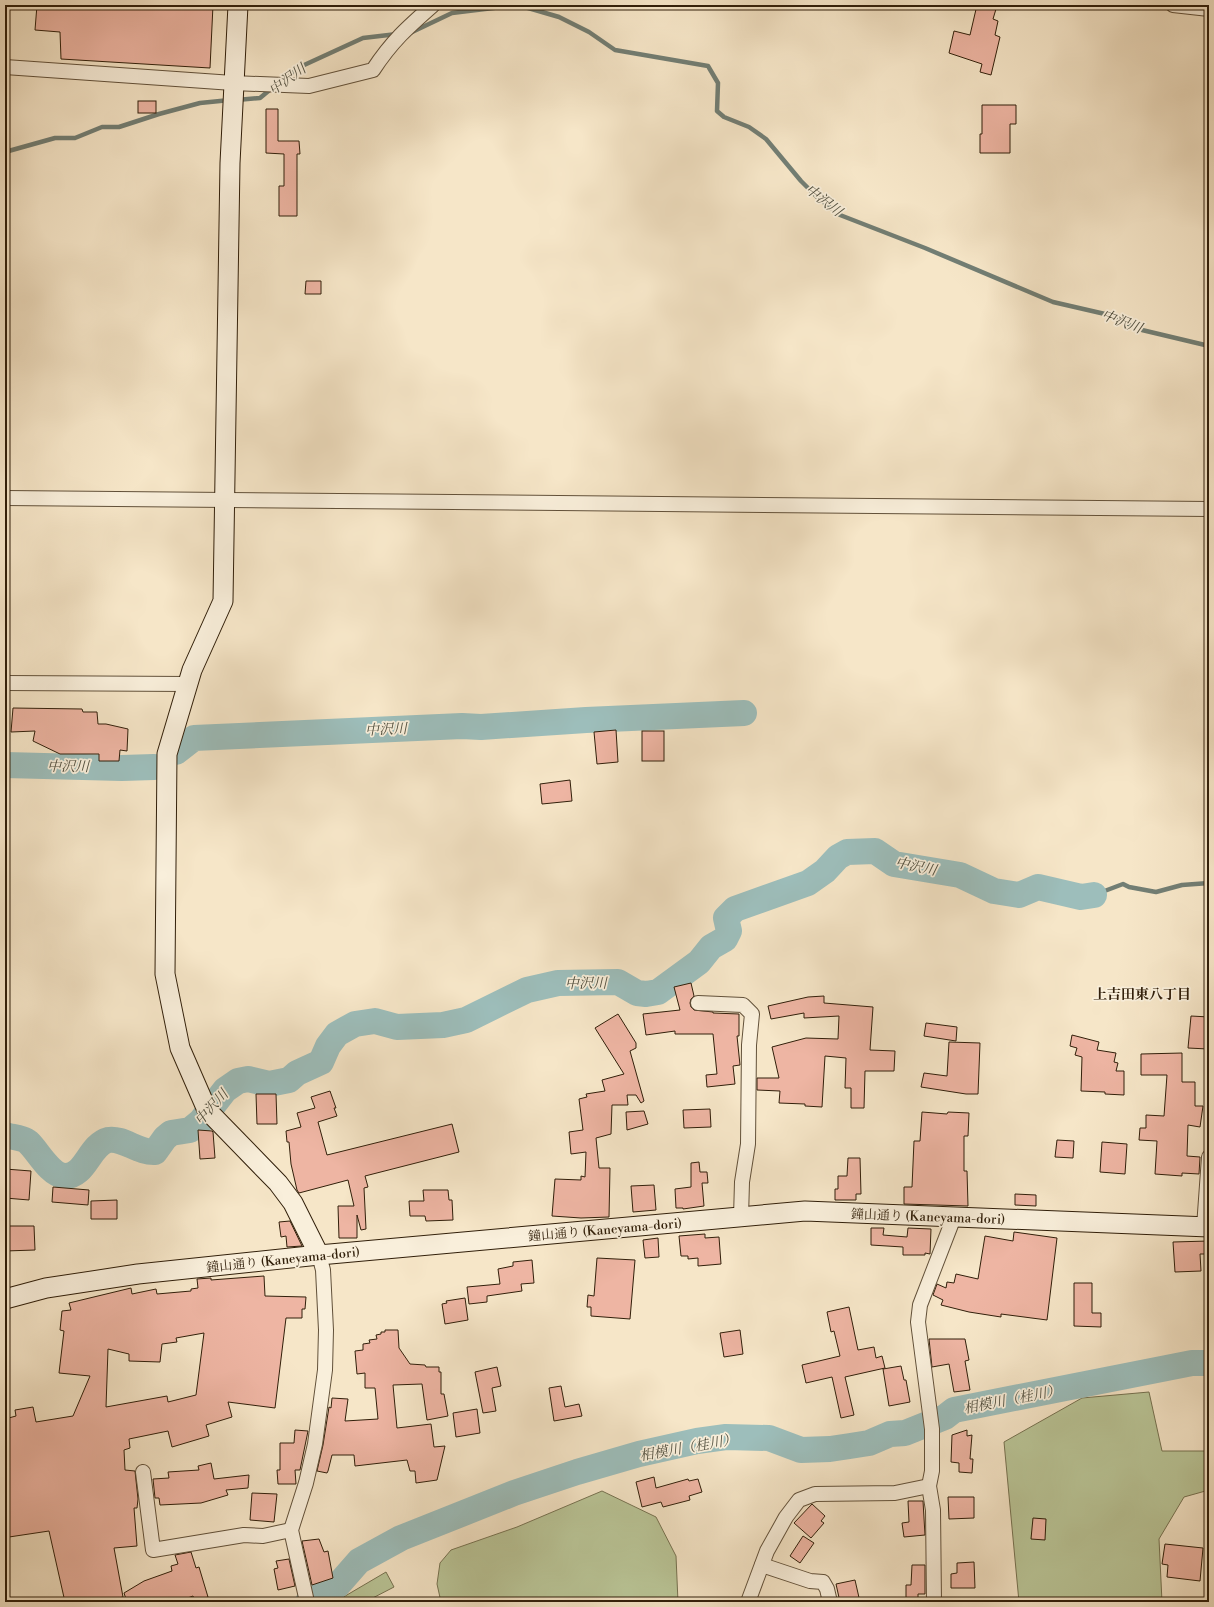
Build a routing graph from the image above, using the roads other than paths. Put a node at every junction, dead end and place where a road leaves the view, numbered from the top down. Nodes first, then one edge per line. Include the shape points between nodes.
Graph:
1 (238, 5) edge
2 (433, 5) edge
3 (1173, 5) edge
4 (1209, 8) edge
5 (5, 67) edge
6 (233, 83) junction
7 (5, 498) edge
8 (225, 500) junction
9 (1209, 509) edge
10 (5, 683) edge
11 (188, 684) junction
12 (698, 1003) dead end
13 (1209, 1157) edge
14 (741, 1216) junction
15 (954, 1217) junction
16 (1206, 1227) edge
17 (319, 1255) junction
18 (5, 1299) edge
19 (143, 1472) dead end
20 (929, 1486) junction
21 (291, 1530) junction
22 (762, 1565) junction
23 (307, 1602) edge
24 (748, 1602) edge
25 (830, 1602) edge
26 (934, 1602) edge

1 - 6 street
2 - 6 street via 403,31 373,70 309,86
3 - 4 street
5 - 6 street
6 - 8 street
7 - 8 street
8 - 9 street
8 - 11 street via 223,601
10 - 11 street
11 - 17 street via 167,754 165,974 180,1048 207,1110 278,1183 293,1203
12 - 14 street via 743,1005 752,1014 749,1045 748,1144 742,1182
13 - 16 street
14 - 15 street, 鐘山通り (Kaneyama-dori) via 805,1211
14 - 17 street, 鐘山通り (Kaneyama-dori)
15 - 16 street, 鐘山通り (Kaneyama-dori)
15 - 20 street via 920,1305 918,1322 932,1429 932,1471
17 - 18 street, 鐘山通り (Kaneyama-dori) via 138,1274 46,1288
17 - 21 street via 323,1270 326,1330 324,1370 306,1483
19 - 21 street via 154,1550
20 - 22 street via 895,1493 815,1494 799,1500 776,1535
20 - 26 street via 933,1517
21 - 23 street
22 - 24 street
22 - 25 street via 810,1581 823,1582

